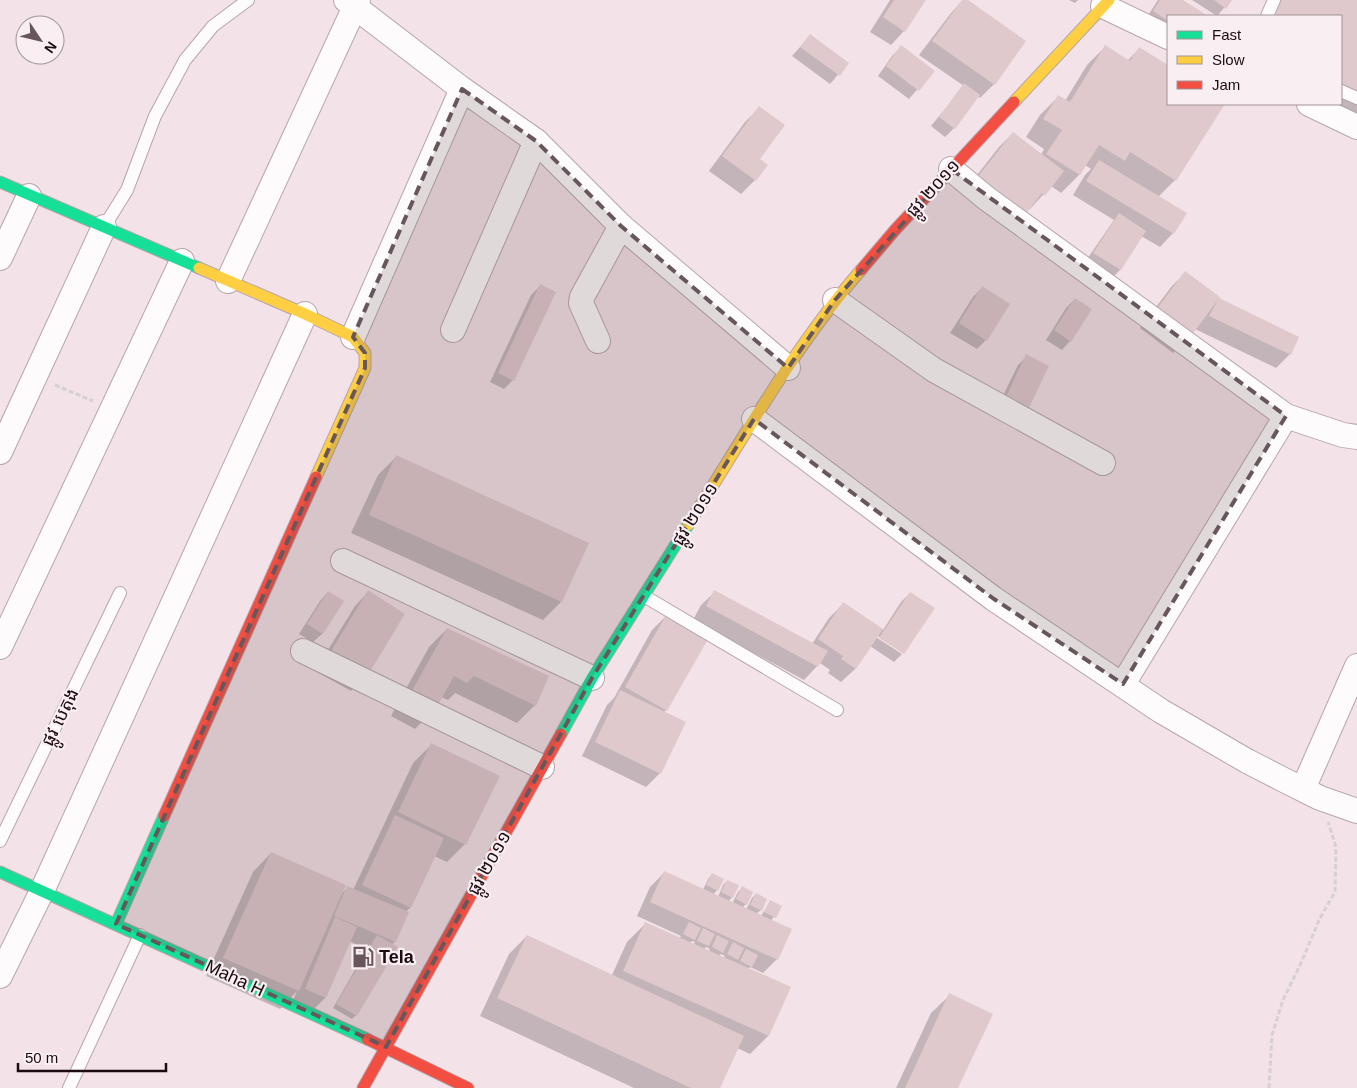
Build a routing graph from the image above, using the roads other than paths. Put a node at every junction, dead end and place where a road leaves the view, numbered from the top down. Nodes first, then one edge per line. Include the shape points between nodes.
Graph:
1 (248, 0) edge
2 (1274, 0) edge
3 (353, 2) edge
4 (1101, 2) edge
5 (1267, 15) edge
6 (1167, 36) edge
7 (462, 89) junction
8 (1342, 91) edge
9 (1357, 98) edge
10 (1311, 105) edge
11 (1357, 127) edge
12 (536, 141) junction
13 (951, 169) junction
14 (0, 182) edge
15 (29, 196) junction
16 (621, 226) junction
17 (104, 227) junction
18 (0, 258) edge
19 (182, 261) junction
20 (228, 281) junction
21 (835, 300) junction
22 (305, 314) junction
23 (453, 330) dead end
24 (353, 337) junction
25 (598, 341) dead end
26 (788, 368) junction
27 (1286, 416) junction
28 (754, 419) junction
29 (1357, 437) edge
30 (0, 452) edge
31 (1102, 463) dead end
32 (343, 561) dead end
33 (120, 593) dead end
34 (644, 596) junction
35 (0, 647) edge
36 (303, 651) dead end
37 (1357, 666) edge
38 (592, 678) junction
39 (1122, 684) junction
40 (836, 710) dead end
41 (542, 768) junction
42 (1312, 793) junction
43 (1357, 811) edge
44 (0, 841) edge
45 (0, 872) edge
46 (42, 891) junction
47 (116, 924) junction
48 (140, 935) junction
49 (0, 976) edge
50 (386, 1047) junction
51 (69, 1088) edge
52 (363, 1088) edge
53 (468, 1088) edge

1 - 17 lane via 213,26 185,60 155,116 127,190
2 - 5 lane
3 - 7 street
3 - 20 street
4 - 6 street
4 - 13 street, ផ្លូវ ២០១១
7 - 12 street
7 - 24 street
8 - 9 lane
10 - 11 street
12 - 16 street
12 - 23 street
13 - 21 street, ផ្លូវ ២០១១
13 - 27 street via 986,198
14 - 15 street
15 - 17 street
15 - 18 street
16 - 25 street via 582,296 581,303
16 - 26 street
17 - 19 street
17 - 30 street
19 - 20 street
19 - 35 street
20 - 22 street
21 - 26 street, ផ្លូវ ២០១១
21 - 31 street via 934,370
22 - 24 street
22 - 46 street
24 - 47 street via 365,353 365,368
26 - 28 street, ផ្លូវ ២០១១
27 - 29 street
27 - 39 street
28 - 34 street, ផ្លូវ ២០១១
28 - 39 street via 994,599
32 - 38 street
33 - 44 lane, ផ្លូវ បេតុង
34 - 38 street, ផ្លូវ ២០១១
34 - 40 lane
36 - 41 street
37 - 42 street
38 - 41 street, ផ្លូវ ២០១១
39 - 42 street via 1161,711 1247,761
41 - 50 street, ផ្លូវ ២០១១
42 - 43 street
45 - 46 street, Maha H
46 - 47 street, Maha H
46 - 49 street
47 - 48 street, Maha H
48 - 50 street, Maha H
48 - 51 lane
50 - 52 street, ផ្លូវ ២០១១
50 - 53 street, Maha H

